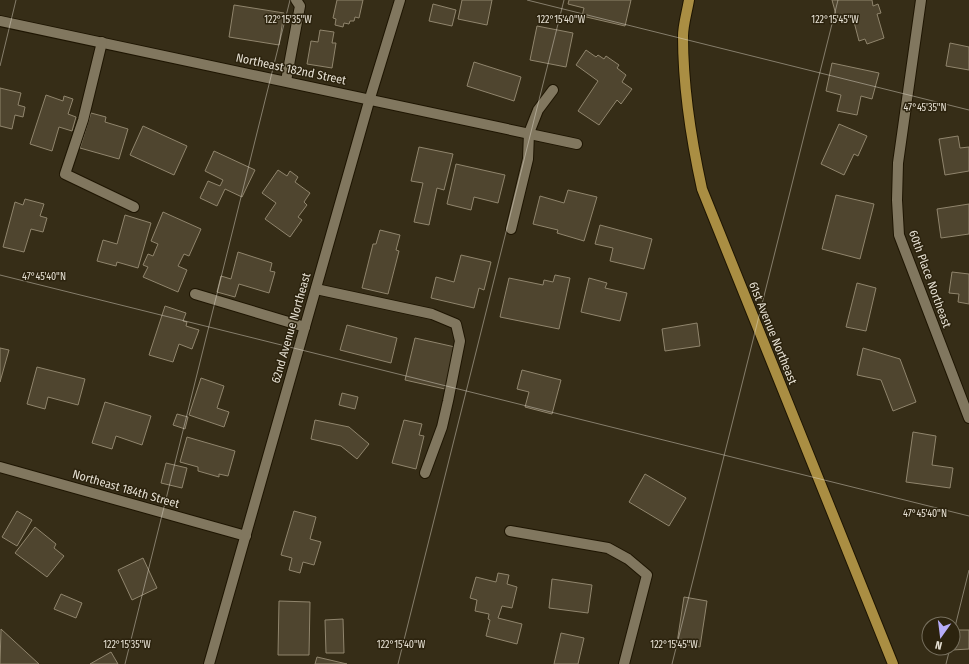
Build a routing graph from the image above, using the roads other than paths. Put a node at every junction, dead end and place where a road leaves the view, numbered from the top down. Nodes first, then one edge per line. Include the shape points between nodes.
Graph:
1 (296, 0) edge
2 (400, 0) edge
3 (689, 0) edge
4 (921, 0) edge
5 (0, 21) edge
6 (102, 42) junction
7 (286, 81) junction
8 (553, 90) dead end
9 (370, 98) junction
10 (529, 134) junction
11 (577, 144) dead end
12 (134, 206) dead end
13 (511, 229) dead end
14 (316, 289) junction
15 (195, 294) dead end
16 (305, 327) junction
17 (969, 418) edge
18 (0, 467) edge
19 (425, 473) dead end
20 (510, 531) dead end
21 (246, 536) junction
22 (209, 664) edge
23 (624, 664) edge
24 (893, 664) edge

1 - 7 street via 300,6
2 - 9 street, 62nd Avenue Northeast
3 - 24 main road, 61st Avenue Northeast via 683,35 687,95 693,148 702,189
4 - 17 street, 60th Place Northeast via 898,163 896,200 899,235
5 - 6 street, Northeast 182nd Street
6 - 7 street, Northeast 182nd Street
6 - 12 street via 84,120 65,174
7 - 9 street, Northeast 182nd Street
8 - 10 street via 538,110
9 - 10 street, Northeast 182nd Street
9 - 14 street, 62nd Avenue Northeast
10 - 11 street, Northeast 182nd Street
10 - 13 street via 528,158
14 - 16 street, 62nd Avenue Northeast
14 - 19 street via 432,314 456,324 460,341 448,401 442,427
15 - 16 street
16 - 21 street, 62nd Avenue Northeast
18 - 21 street, Northeast 184th Street
20 - 23 street via 608,548 628,559 647,575
21 - 22 street, 62nd Avenue Northeast

